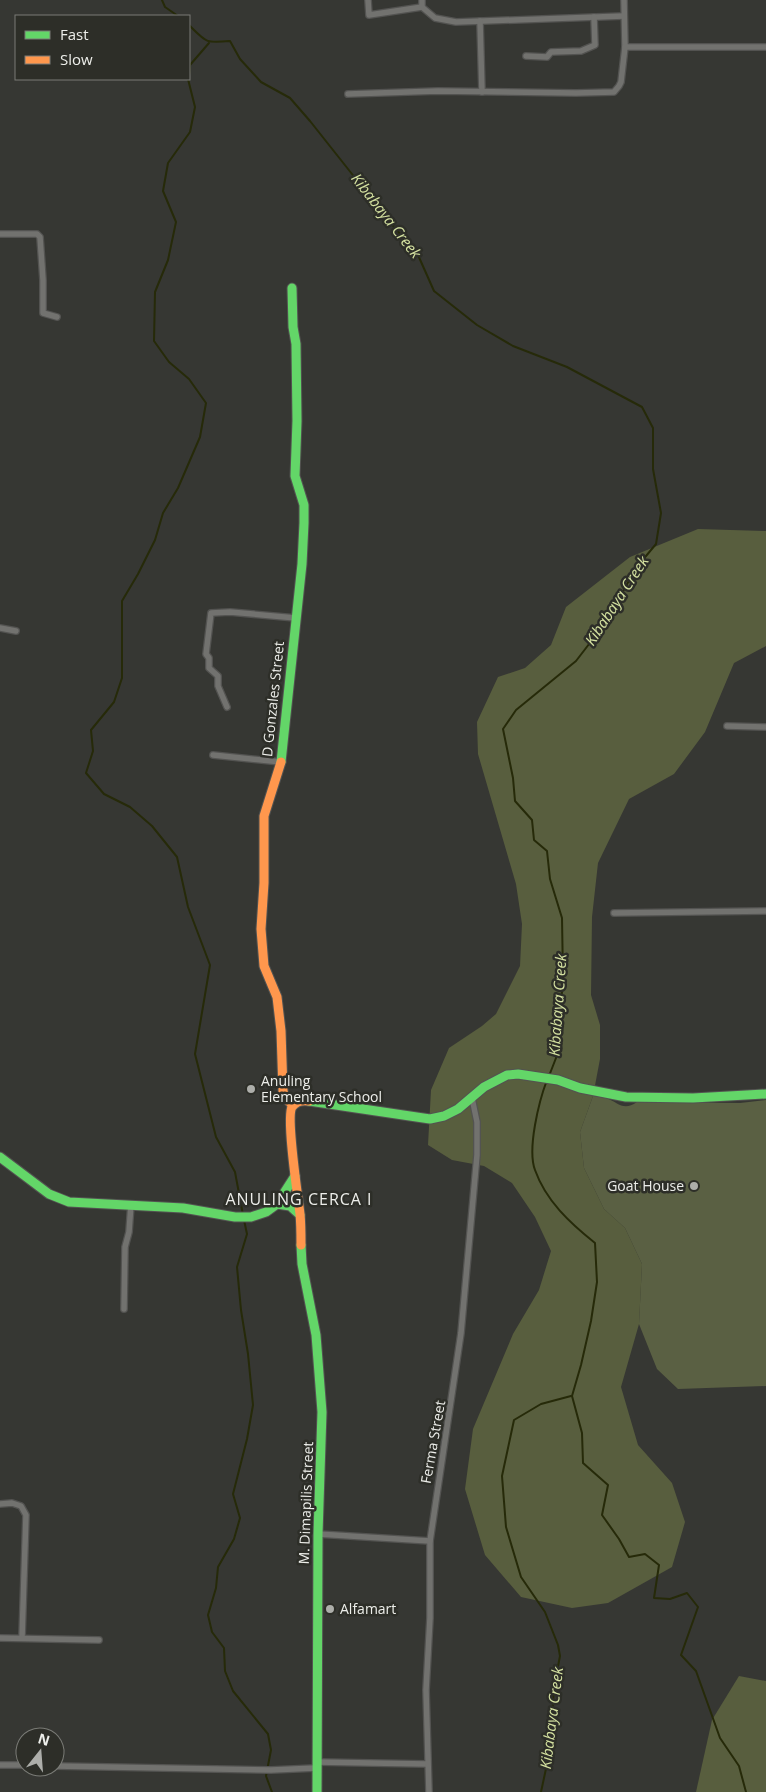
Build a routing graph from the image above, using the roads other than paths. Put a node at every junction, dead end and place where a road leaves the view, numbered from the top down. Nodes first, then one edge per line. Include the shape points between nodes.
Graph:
1 (368, 0) edge
2 (422, 0) edge
3 (624, 0) edge
4 (422, 7) junction
5 (624, 16) junction
6 (594, 17) junction
7 (480, 21) junction
8 (625, 47) junction
9 (766, 47) edge
10 (526, 56) dead end
11 (482, 92) junction
12 (348, 94) dead end
13 (0, 234) edge
14 (292, 288) dead end
15 (57, 317) dead end
16 (296, 618) junction
17 (0, 628) edge
18 (16, 630) dead end
19 (227, 706) dead end
20 (727, 726) dead end
21 (766, 728) edge
22 (213, 755) dead end
23 (281, 762) junction
24 (766, 911) edge
25 (614, 913) dead end
26 (766, 1094) edge
27 (472, 1098) junction
28 (293, 1105) junction
29 (0, 1157) edge
30 (295, 1176) junction
31 (130, 1204) junction
32 (277, 1204) junction
33 (300, 1216) junction
34 (124, 1309) dead end
35 (0, 1504) edge
36 (318, 1534) junction
37 (430, 1542) junction
38 (0, 1638) edge
39 (22, 1638) junction
40 (99, 1640) dead end
41 (427, 1764) junction
42 (0, 1765) edge
43 (15, 1765) edge
44 (316, 1765) junction
45 (65, 1766) edge
46 (317, 1792) edge
47 (429, 1792) edge

1 - 4 street via 369,16
2 - 4 street
3 - 5 street
4 - 7 street via 435,18 456,22
5 - 6 street
5 - 8 street
6 - 7 street
6 - 10 street via 595,45 581,51 551,52 547,57
7 - 11 street
8 - 9 street
8 - 11 street via 621,82 614,92
11 - 12 street
13 - 15 street via 37,234 40,237 43,313
14 - 16 main road, D Gonzales Street via 298,421 296,476 304,505
16 - 19 street via 211,613 206,654 209,668 218,676 218,686
16 - 23 main road, D Gonzales Street
17 - 18 street
20 - 21 street
22 - 23 street
23 - 28 main road, D Gonzales Street via 264,824 262,956 277,997 283,1091
24 - 25 street
26 - 27 main road via 626,1097 558,1080 507,1075 484,1087
27 - 28 main road via 444,1116 430,1119 302,1100
27 - 37 street, Ferma Street via 478,1122 477,1155 461,1333
28 - 30 main road, M. Dimapilis Street
29 - 31 main road via 59,1199
30 - 32 main road
30 - 33 main road, M. Dimapilis Street
31 - 32 main road via 183,1208 235,1217 251,1217
31 - 34 street via 125,1247
32 - 33 main road via 291,1206
33 - 36 main road, M. Dimapilis Street via 302,1264 320,1371 322,1412
35 - 39 street via 21,1506 26,1515
36 - 37 street
36 - 44 main road, M. Dimapilis Street
37 - 41 street, Ferma Street
38 - 39 street
39 - 40 street
41 - 44 street
41 - 47 street, Ferma Street
42 - 43 street
44 - 45 street via 272,1770
44 - 46 main road, M. Dimapilis Street

